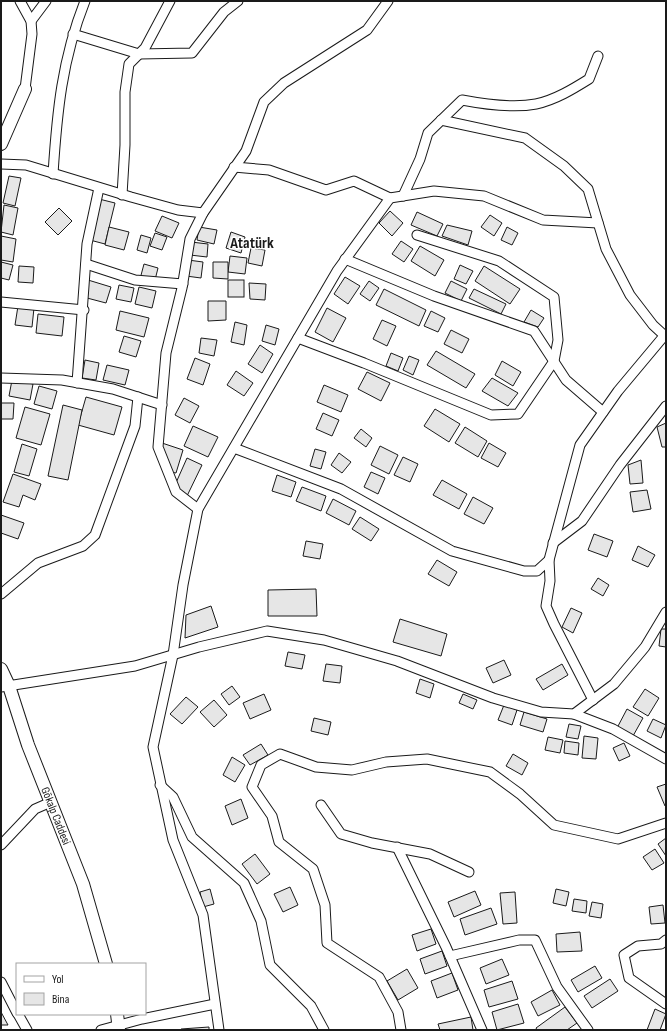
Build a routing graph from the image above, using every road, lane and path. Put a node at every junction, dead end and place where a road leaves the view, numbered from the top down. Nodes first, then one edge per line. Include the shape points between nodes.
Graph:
1 (20, 1) edge
2 (46, 1) edge
3 (84, 1) edge
4 (170, 1) edge
5 (238, 1) edge
6 (388, 1) edge
7 (31, 20) junction
8 (74, 34) junction
9 (140, 54) junction
10 (598, 56) dead end
11 (25, 89) joint
12 (441, 120) junction
13 (1, 144) edge
14 (1, 164) edge
15 (234, 167) junction
16 (53, 174) junction
17 (99, 188) junction
18 (122, 195) junction
19 (403, 196) junction
20 (390, 198) junction
21 (203, 213) junction
22 (598, 223) junction
23 (417, 236) dead end
24 (345, 259) junction
25 (86, 264) junction
26 (182, 284) junction
27 (1, 302) edge
28 (84, 310) junction
29 (665, 336) edge
30 (298, 338) junction
31 (554, 361) junction
32 (1, 378) edge
33 (77, 383) junction
34 (138, 397) junction
35 (162, 405) junction
36 (666, 406) edge
37 (603, 412) junction
38 (234, 448) junction
39 (198, 509) junction
40 (553, 543) junction
41 (549, 560) junction
42 (1, 594) edge
43 (666, 612) edge
44 (173, 655) junction
45 (1, 669) edge
46 (5, 686) edge
47 (593, 700) junction
48 (574, 714) junction
49 (666, 759) edge
50 (160, 785) junction
51 (51, 802) junction
52 (321, 805) dead end
53 (666, 823) edge
54 (1, 845) edge
55 (397, 847) junction
56 (469, 872) dead end
57 (666, 940) edge
58 (450, 956) junction
59 (106, 963) edge
60 (1, 982) edge
61 (215, 1004) junction
62 (666, 1004) edge
63 (16, 1011) edge
64 (18, 1015) edge
65 (118, 1023) edge
66 (27, 1030) edge
67 (101, 1030) edge
68 (219, 1030) edge
69 (324, 1030) edge
70 (401, 1030) edge
71 (482, 1030) edge
72 (588, 1030) edge

1 - 7 street
2 - 7 street
3 - 8 street
4 - 9 street
5 - 9 street via 224,12 192,53
6 - 15 street via 367,30 284,83 264,102 246,151
7 - 11 street via 32,34
8 - 9 street
8 - 16 street via 68,49 57,111
9 - 18 street via 129,64 127,78
10 - 12 street via 589,79 558,97 536,104 487,105 462,100
11 - 13 street
12 - 19 street via 428,133 420,159
12 - 22 street via 526,138 564,166 588,189
14 - 16 street via 26,165
15 - 20 street via 269,170 326,190 354,181
15 - 21 street
16 - 17 street
17 - 18 street
17 - 25 street via 87,244
18 - 21 street via 178,210
19 - 20 street
19 - 22 street via 434,191 484,196 543,220
20 - 24 street
21 - 26 street via 190,239
22 - 29 street via 606,250 630,295
23 - 31 street via 499,260 554,297 558,340
24 - 30 street
24 - 31 street via 434,296 534,331
25 - 26 street via 136,280
25 - 28 street
26 - 35 street via 166,353
27 - 28 street
28 - 33 street
29 - 37 street
30 - 31 street via 491,415 518,414
30 - 38 street
31 - 37 street via 566,380
32 - 33 street via 62,380
33 - 34 street via 113,389
34 - 35 street
34 - 42 street via 135,426 94,535 83,546 38,563
35 - 39 street via 158,447 176,492
36 - 40 street via 620,465 582,521
37 - 40 street via 580,445
38 - 39 street
38 - 41 street via 341,489 452,552 524,571 537,571
39 - 44 street
40 - 41 street
41 - 47 street via 550,581 546,606
43 - 47 street via 645,647 614,684
44 - 46 street via 135,666
44 - 48 street via 267,631 324,640 396,661 493,698 541,712
44 - 50 street via 153,747
45 - 46 street, Gökalp Caddesi
46 - 51 street, Gökalp Caddesi
47 - 48 street
48 - 49 street via 613,730
50 - 61 street via 173,840 203,915
50 - 69 street via 173,798 192,837 244,883 261,921 270,965 311,1006
51 - 54 street via 35,809
51 - 59 street, Gökalp Caddesi via 83,884
52 - 55 street via 341,834
53 - 70 street via 618,839 554,825 520,794 490,772 427,759 386,762 352,770 316,767 280,754 261,766 252,787 272,816 279,842 314,869 325,905 327,943 379,977 398,1012
55 - 56 street via 430,854
55 - 58 street
57 - 62 street via 661,944 638,946 624,956 630,978
58 - 71 street
58 - 72 street via 519,940 535,940 557,988
60 - 63 street
61 - 65 street
61 - 68 street
64 - 66 street
65 - 67 street

